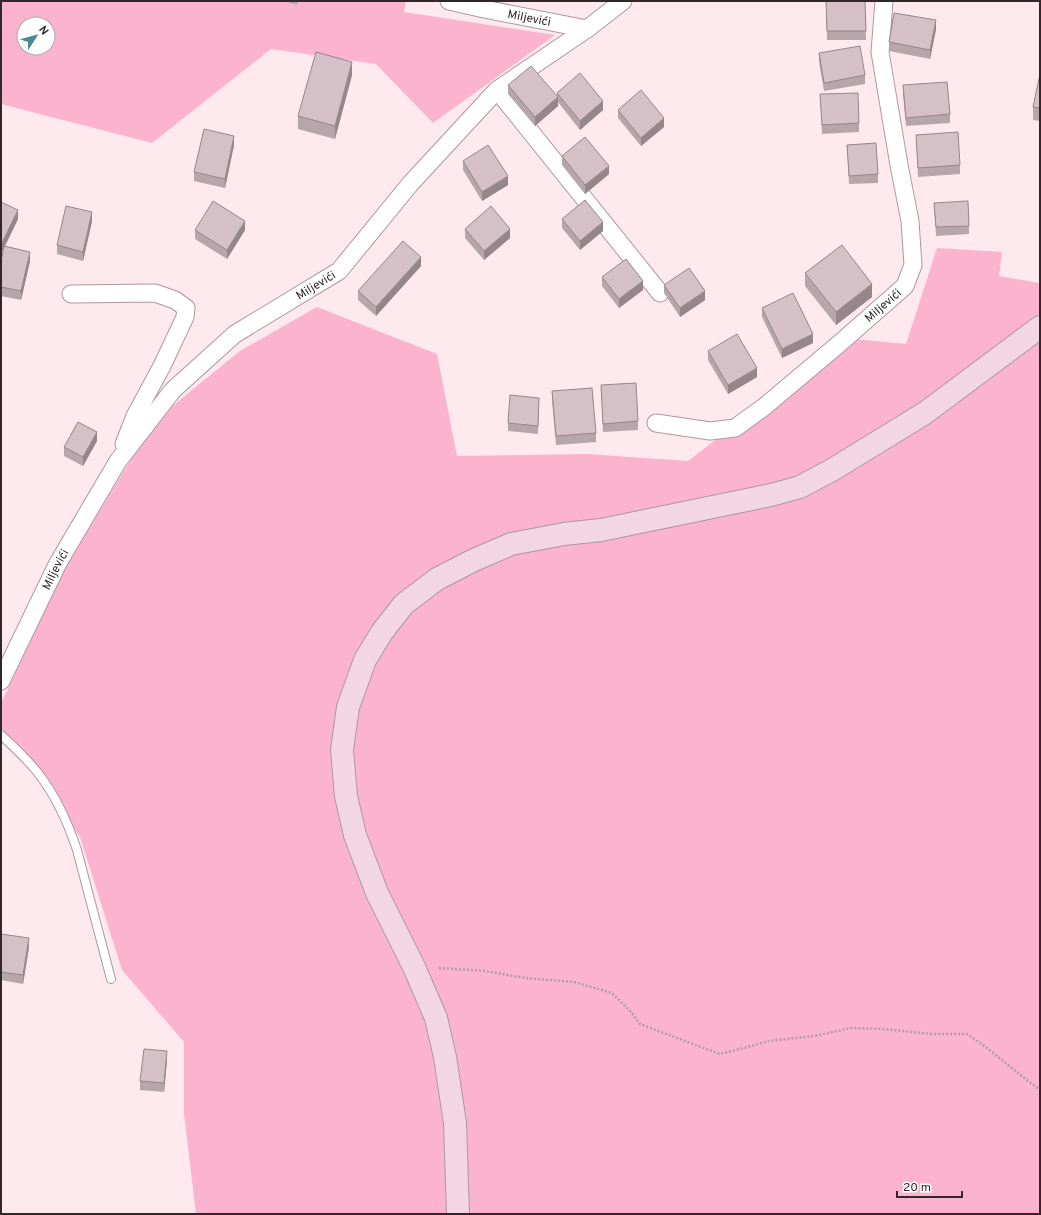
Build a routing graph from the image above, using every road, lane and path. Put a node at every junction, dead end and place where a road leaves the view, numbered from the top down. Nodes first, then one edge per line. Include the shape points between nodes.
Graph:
1 (449, 1) edge
2 (623, 1) edge
3 (884, 1) edge
4 (587, 29) junction
5 (497, 90) junction
6 (660, 293) dead end
7 (71, 294) dead end
8 (1040, 327) edge
9 (656, 423) dead end
10 (118, 461) junction
11 (1, 681) edge
12 (1, 735) edge
13 (414, 966) junction
14 (111, 979) dead end
15 (1040, 1090) edge
16 (458, 1214) edge

1 - 4 street, Miljevići
2 - 4 street, Miljevići
3 - 9 street, Miljevići via 880,52 910,221 913,265 905,286 823,358 735,428 710,431
4 - 5 street, Miljevići
5 - 6 street
5 - 10 street, Miljevići via 411,183 339,271 235,334 173,390
7 - 10 street, Miljevići via 154,293 175,300 186,308 185,317 162,366 135,416
8 - 13 main road via 925,414 800,487 609,528 511,544 437,579 404,604 382,632 365,660 348,707 342,750 346,796 355,835 378,893
10 - 11 street, Miljevići via 58,563
12 - 14 lane via 38,773 71,830
13 - 15 path via 485,971 525,978 574,982 612,993 640,1024 720,1054 769,1041 814,1036 852,1028 967,1034
13 - 16 main road via 436,1018 445,1057 455,1123

